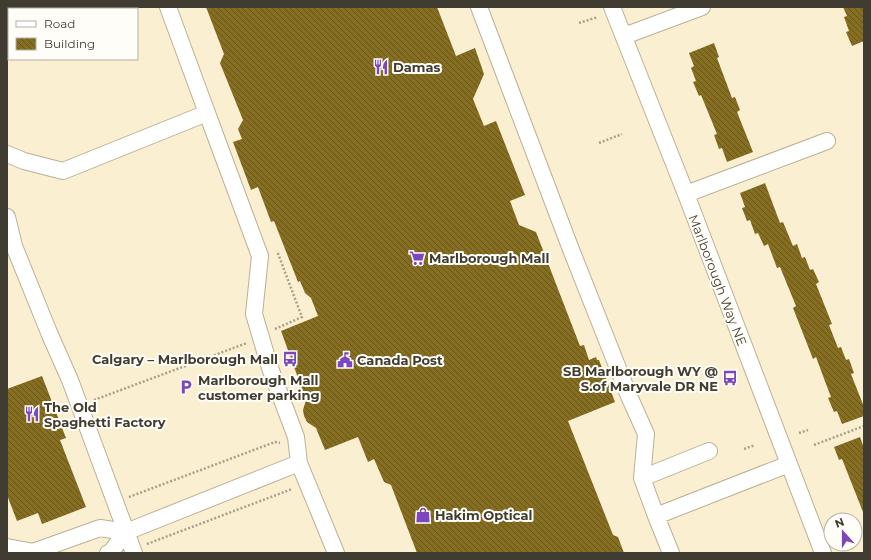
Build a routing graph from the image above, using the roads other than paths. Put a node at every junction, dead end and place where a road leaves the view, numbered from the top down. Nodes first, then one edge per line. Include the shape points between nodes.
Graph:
1 (168, 7) edge
2 (479, 7) edge
3 (612, 7) edge
4 (702, 7) edge
5 (624, 36) junction
6 (207, 113) junction
7 (827, 141) dead end
8 (7, 154) edge
9 (686, 194) junction
10 (7, 217) edge
11 (709, 451) dead end
12 (300, 464) junction
13 (789, 464) junction
14 (642, 478) junction
15 (656, 516) junction
16 (126, 532) junction
17 (7, 547) edge
18 (140, 549) edge
19 (32, 552) edge
20 (108, 553) edge
21 (336, 553) edge
22 (672, 553) edge
23 (823, 553) edge

1 - 6 street
2 - 14 street via 570,247 646,434
3 - 5 street, Marlborough Way NE
4 - 5 street
5 - 9 street, Marlborough Way NE
6 - 8 street via 63,171
6 - 12 street via 260,256 254,314 270,368 296,437
7 - 9 street
9 - 13 street, Marlborough Way NE
10 - 16 street via 14,246 70,380
11 - 14 street
12 - 16 street
12 - 21 street
13 - 15 street
13 - 23 street, Marlborough Way NE
14 - 15 street
15 - 22 street
16 - 18 street
16 - 19 street via 100,528
16 - 20 street
17 - 19 street

